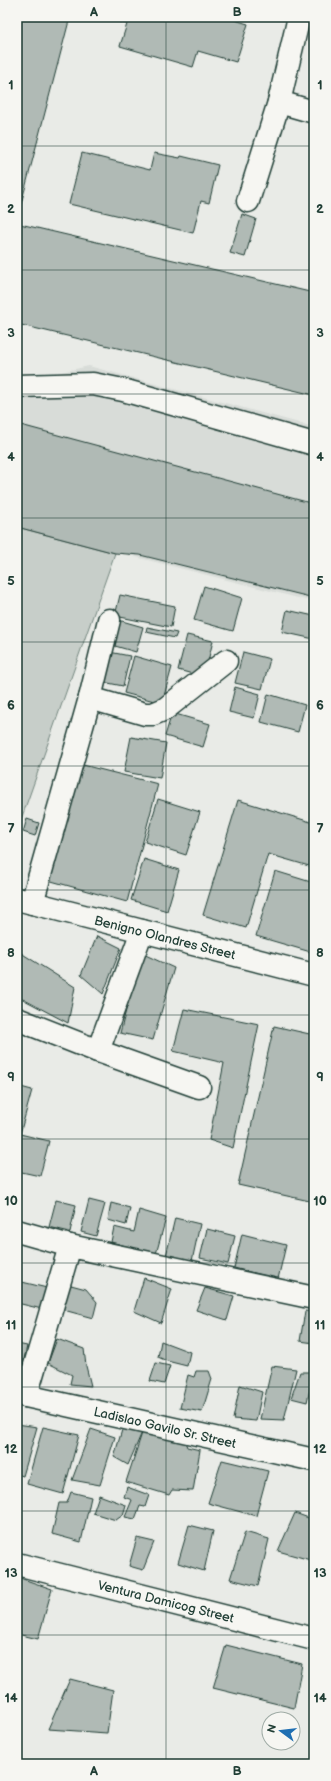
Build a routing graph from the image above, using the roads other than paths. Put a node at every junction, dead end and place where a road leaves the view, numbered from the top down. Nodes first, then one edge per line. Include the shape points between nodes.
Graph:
1 (299, 17) edge
2 (279, 102) junction
3 (314, 112) edge
4 (248, 201) dead end
5 (17, 386) edge
6 (314, 444) edge
7 (109, 620) dead end
8 (226, 661) dead end
9 (90, 698) junction
10 (24, 901) edge
11 (142, 931) junction
12 (314, 975) edge
13 (17, 1019) edge
14 (98, 1051) junction
15 (199, 1087) dead end
16 (17, 1231) edge
17 (70, 1246) junction
18 (314, 1298) edge
19 (22, 1395) edge
20 (314, 1460) edge
21 (17, 1564) edge
22 (314, 1639) edge

1 - 2 street
2 - 3 street
2 - 4 street
5 - 6 street via 93,384 123,390
7 - 9 street
8 - 9 street via 165,709 153,714 132,711
9 - 10 street
10 - 11 street, Benigno Olandres Street
11 - 12 street, Benigno Olandres Street
11 - 14 street
13 - 14 street
14 - 15 street
16 - 17 street
17 - 18 street
17 - 19 street
19 - 20 street, Ladislao Gavilo Sr. Street
21 - 22 street, Ventura Damicog Street

